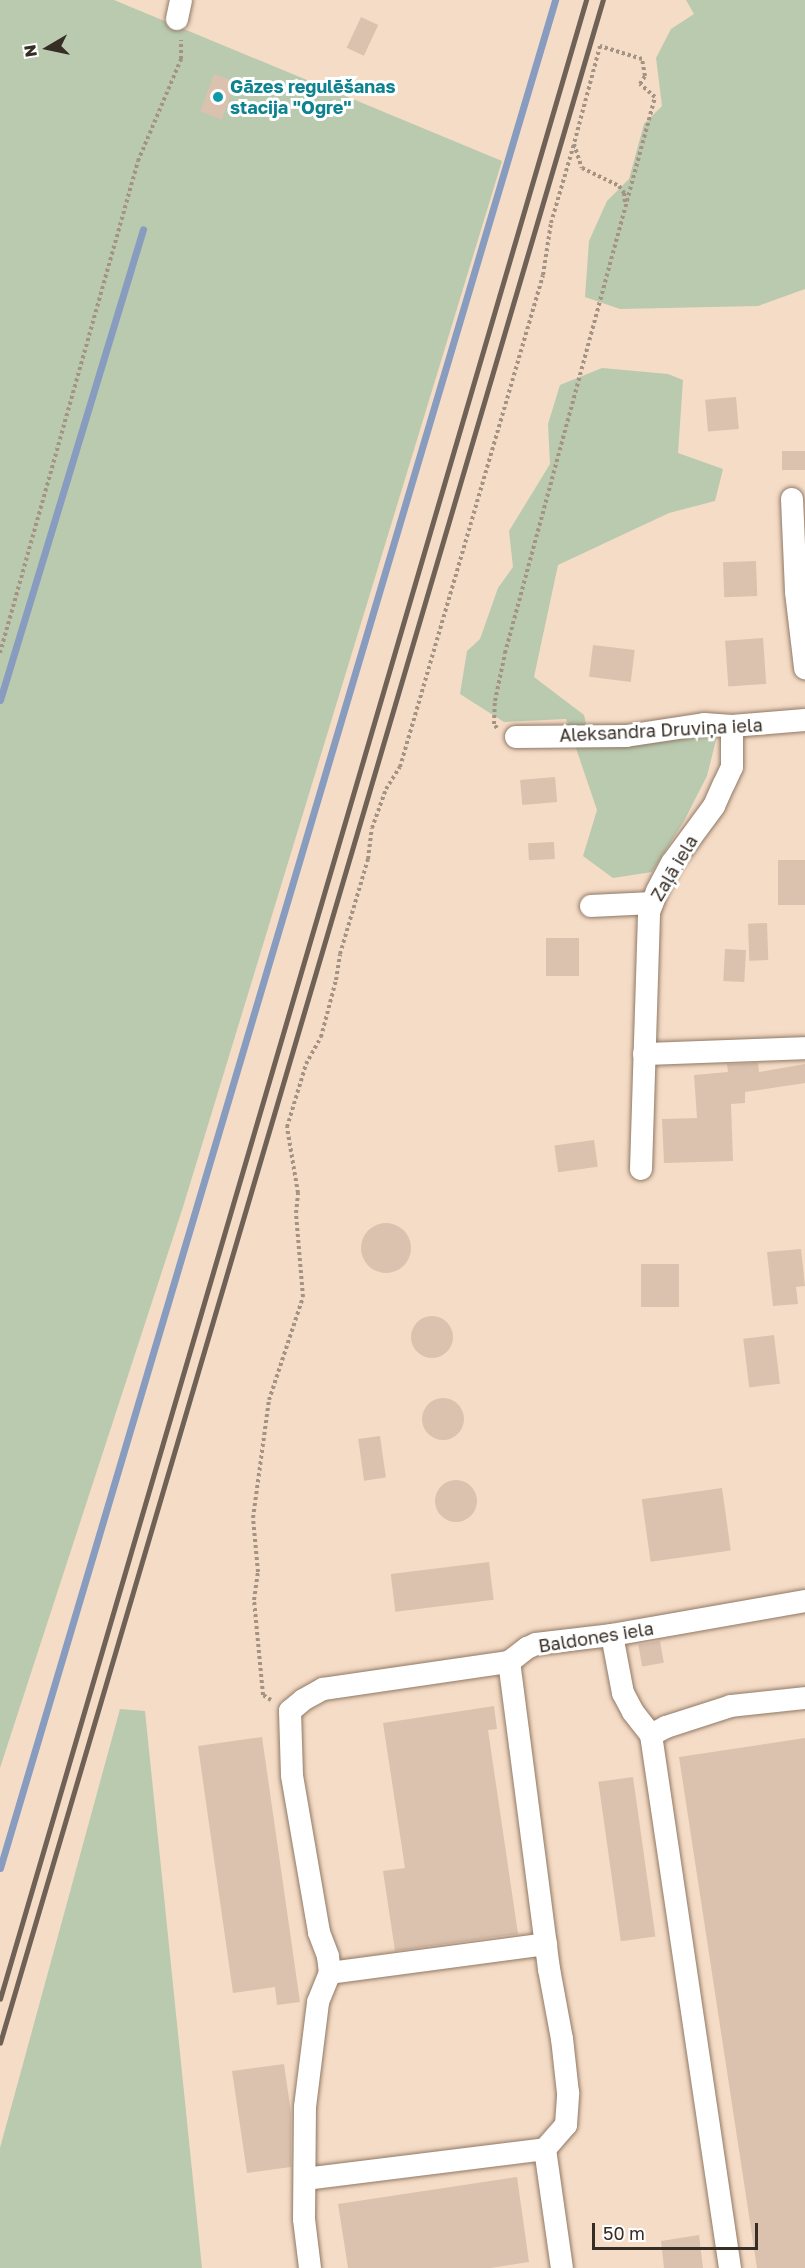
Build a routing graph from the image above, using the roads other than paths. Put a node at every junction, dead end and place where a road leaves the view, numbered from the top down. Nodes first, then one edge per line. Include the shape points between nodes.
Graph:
1 (792, 499) dead end
2 (805, 669) edge
3 (805, 720) edge
4 (732, 726) junction
5 (516, 737) road end
6 (652, 903) junction
7 (591, 906) dead end
8 (805, 1048) edge
9 (644, 1054) junction
10 (641, 1170) dead end
11 (805, 1601) edge
12 (612, 1635) junction
13 (509, 1662) junction
14 (805, 1698) edge
15 (651, 1735) junction
16 (546, 1944) junction
17 (330, 1973) junction
18 (544, 2149) junction
19 (305, 2179) junction
20 (310, 2268) edge
21 (562, 2268) edge
22 (730, 2268) edge

1 - 2 street via 796,592
3 - 4 street, Aleksandra Druviņa iela
4 - 5 street, Aleksandra Druviņa iela via 704,724 626,736
4 - 6 street, Zaļā iela via 732,767 714,806 672,863
6 - 7 street
6 - 9 street, Zaļā iela via 646,958
8 - 9 street
9 - 10 street, Zaļā iela
11 - 12 street, Baldones iela
12 - 13 street, Baldones iela via 536,1644
12 - 15 street via 623,1693
13 - 16 street
13 - 17 street, Baldones iela via 323,1689 290,1712 292,1775 319,1932
14 - 15 street via 731,1706
15 - 22 street
16 - 17 street
16 - 18 street via 568,2092 566,2125
17 - 19 street via 318,2002 308,2071
18 - 19 street
18 - 21 street
19 - 20 street via 304,2218

